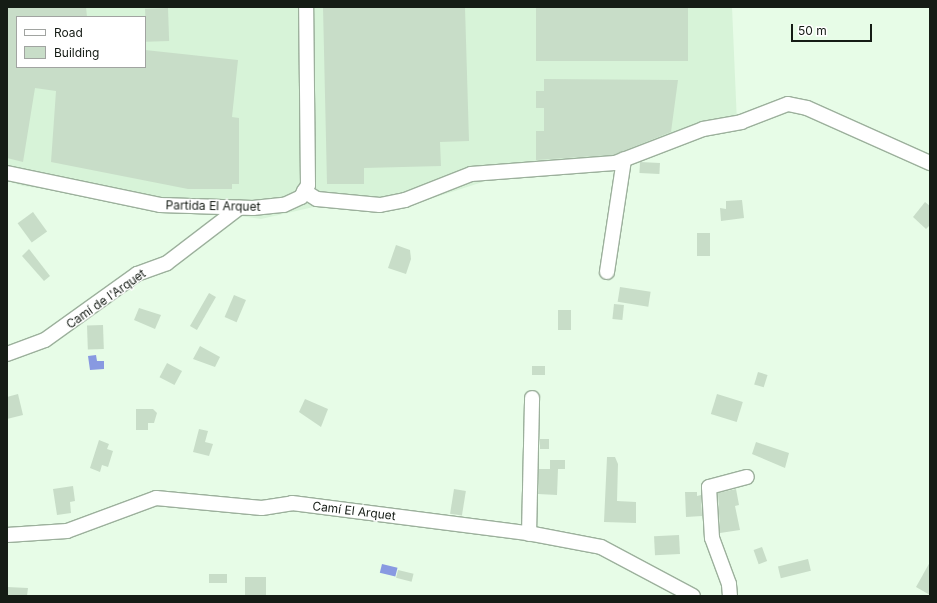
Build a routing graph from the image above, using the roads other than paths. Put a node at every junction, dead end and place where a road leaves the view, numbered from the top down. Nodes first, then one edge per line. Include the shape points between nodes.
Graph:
1 (306, 7) edge
2 (624, 159) junction
3 (930, 163) edge
4 (7, 173) edge
5 (304, 191) junction
6 (239, 208) junction
7 (607, 272) dead end
8 (7, 354) edge
9 (532, 398) dead end
10 (747, 477) dead end
11 (529, 534) junction
12 (7, 535) edge
13 (693, 596) edge
14 (730, 596) edge

1 - 5 street via 308,185
2 - 3 street via 703,129 740,122 788,104 808,108
2 - 5 street via 471,174 405,200 380,205 317,199
2 - 7 street
4 - 6 street, Partida El Arquet via 160,205
5 - 6 street, Partida El Arquet via 284,205
6 - 8 street, Camí de l'Arquet via 167,263 138,274 45,340
9 - 11 street
10 - 14 street via 709,487 712,538 729,584
11 - 12 street, Camí El Arquet via 292,503 262,508 156,498 67,531
11 - 13 street, Camí El Arquet via 601,547

